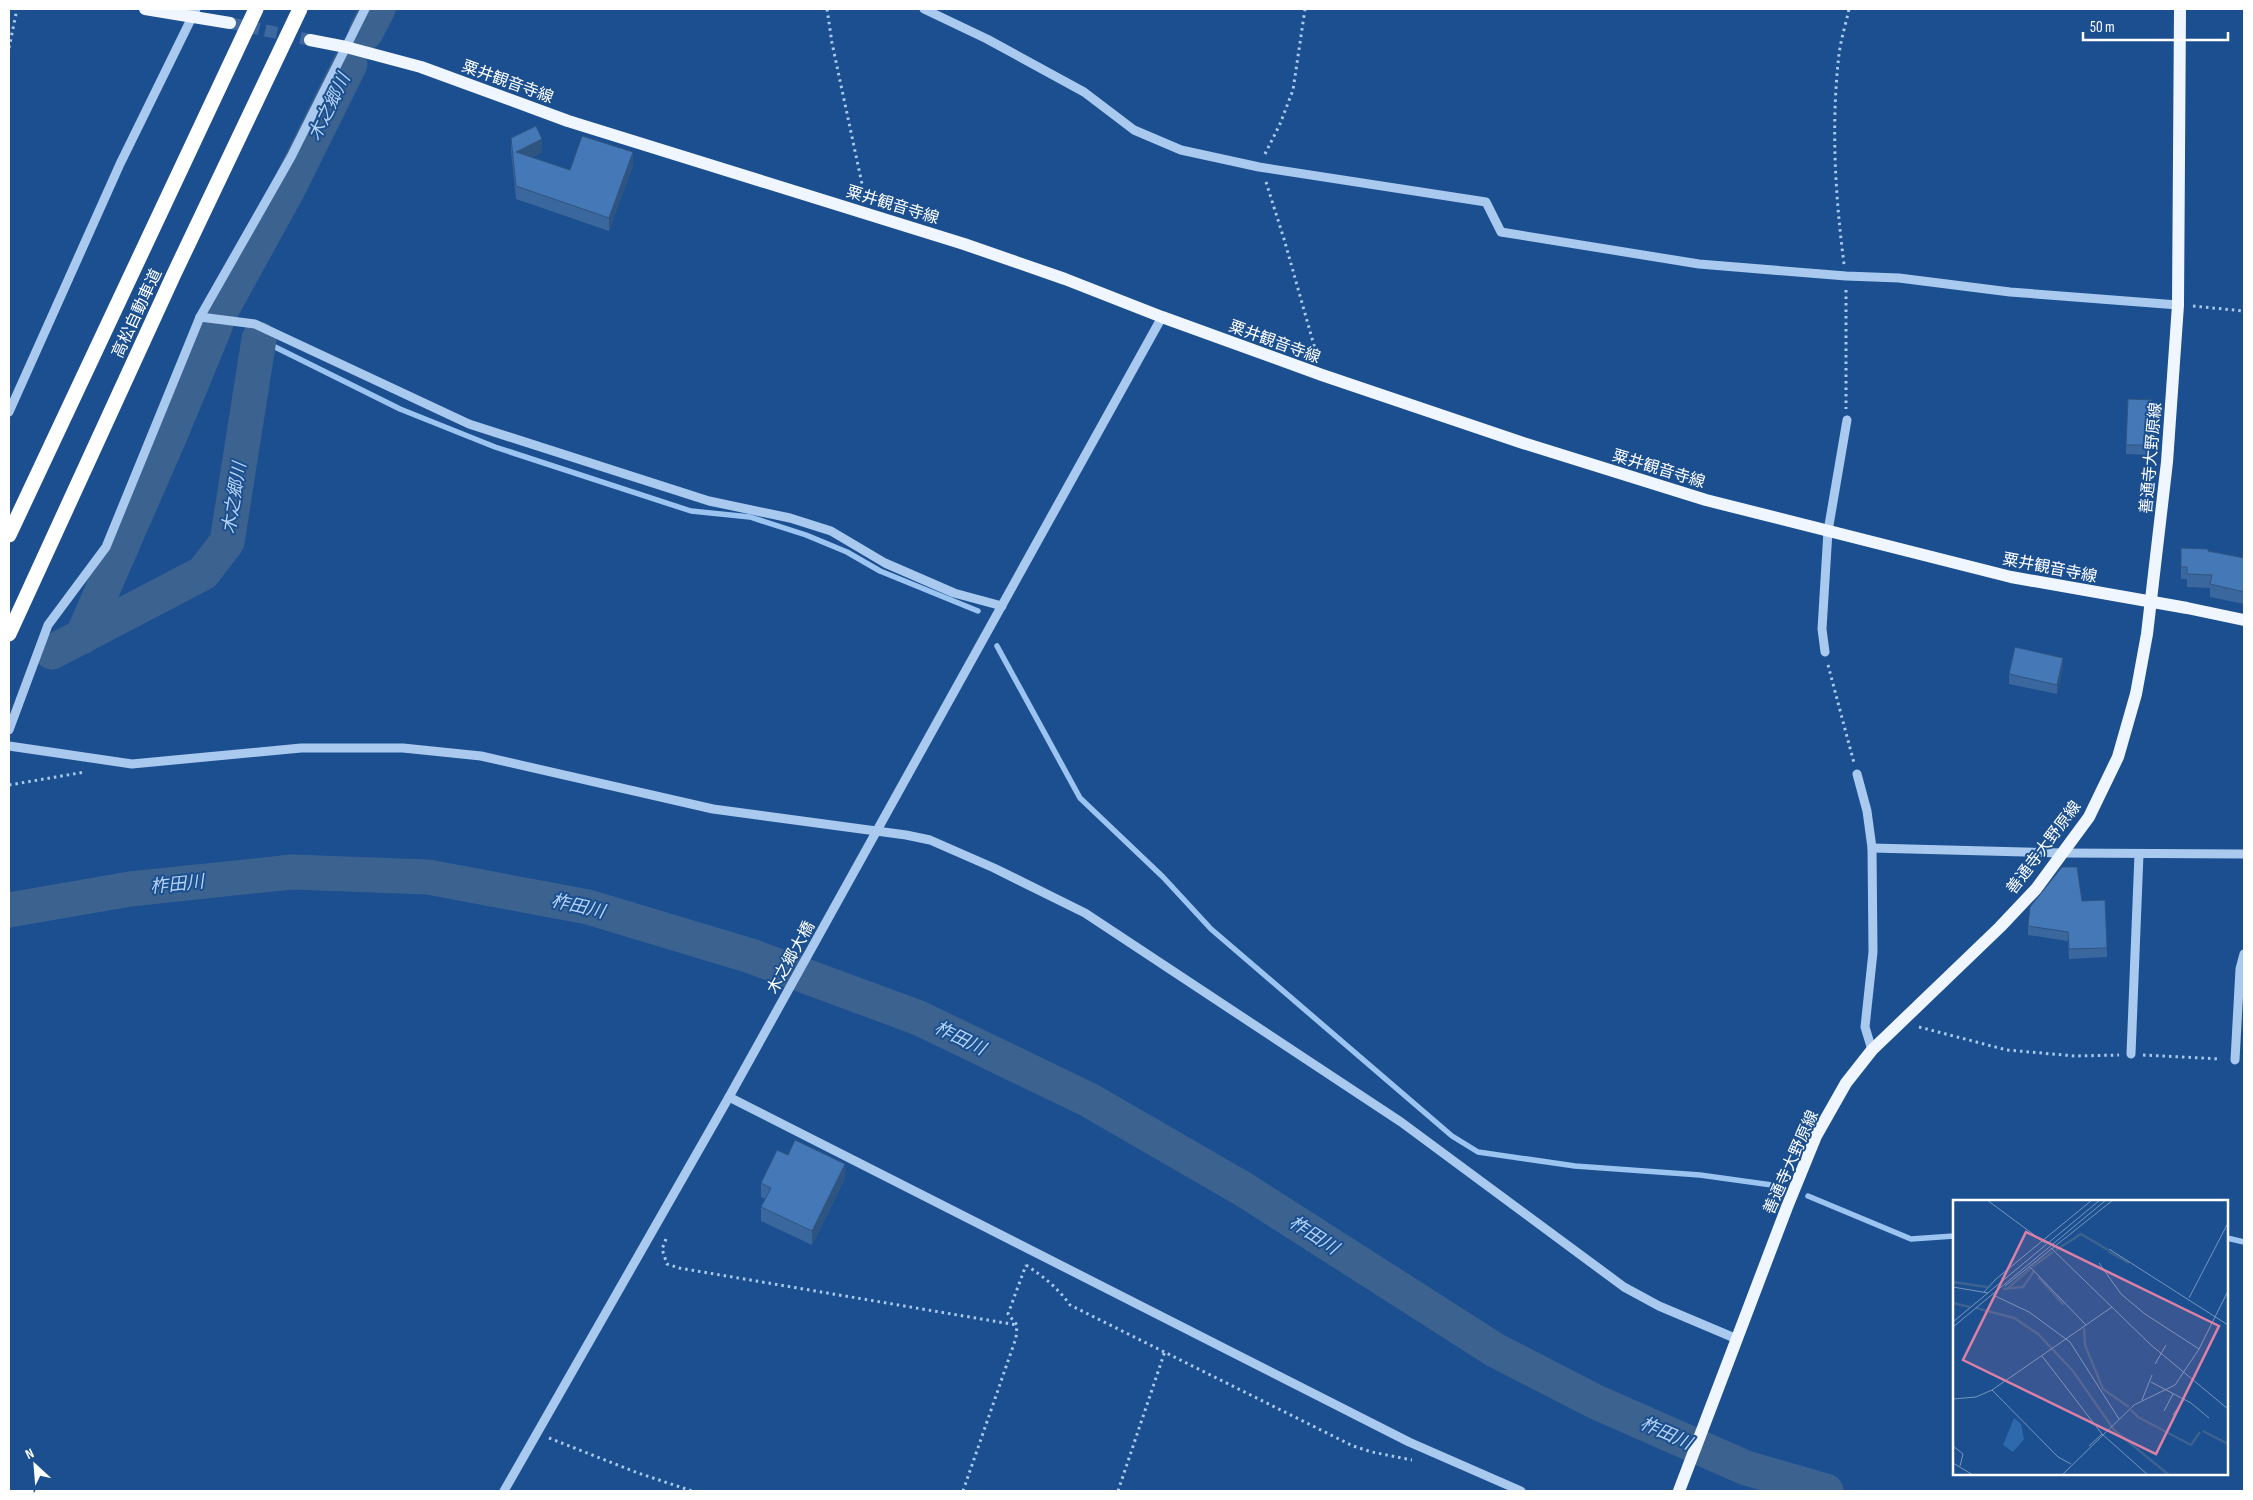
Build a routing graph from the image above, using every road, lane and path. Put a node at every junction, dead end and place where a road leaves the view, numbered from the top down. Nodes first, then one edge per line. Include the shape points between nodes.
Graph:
1 (17, 9) edge
2 (145, 9) edge
3 (256, 9) edge
4 (300, 9) edge
5 (365, 9) edge
6 (827, 9) edge
7 (924, 9) edge
8 (1305, 9) edge
9 (1849, 9) edge
10 (2180, 9) edge
11 (194, 13) edge
12 (230, 23) tunnel mouth
13 (310, 40) tunnel mouth
14 (346, 47) junction
15 (9, 48) edge
16 (1258, 166) junction
17 (869, 214) junction
18 (1846, 276) junction
19 (2178, 305) junction
20 (2244, 310) edge
21 (200, 317) junction
22 (1162, 317) junction
23 (1322, 375) junction
24 (9, 412) edge
25 (1847, 420) joint
26 (1828, 531) junction
27 (9, 534) edge
28 (2152, 602) junction
29 (1002, 606) junction
30 (2244, 620) edge
31 (11, 628) edge
32 (1825, 652) joint
33 (9, 730) edge
34 (9, 746) edge
35 (94, 770) dead end
36 (1857, 774) joint
37 (9, 785) edge
38 (877, 832) junction
39 (1872, 848) junction
40 (2063, 853) junction
41 (2139, 854) junction
42 (2244, 854) edge
43 (2244, 954) edge
44 (1901, 1022) junction
45 (1872, 1050) junction
46 (2131, 1054) junction
47 (2234, 1060) joint
48 (729, 1097) junction
49 (668, 1233) dead end
50 (1027, 1250) junction
51 (1026, 1265) junction
52 (1017, 1325) junction
53 (1737, 1339) junction
54 (1165, 1351) junction
55 (537, 1434) junction
56 (1420, 1461) dead end
57 (504, 1491) edge
58 (692, 1491) edge
59 (963, 1491) edge
60 (1118, 1491) edge
61 (1521, 1491) edge
62 (1678, 1491) edge

1 - 15 path
2 - 11 main road
3 - 27 highway, 高松自動車道
4 - 31 highway, 高松自動車道
5 - 14 street
6 - 17 path
7 - 16 street via 1084,92 1134,130 1181,150
8 - 16 path via 1292,90 1280,124
9 - 18 path via 1839,52 1834,138 1837,207
10 - 19 main road, 善通寺大野原線
11 - 12 main road
11 - 24 street via 120,164
13 - 14 main road, 粟井観音寺線
14 - 17 main road, 粟井観音寺線 via 421,67 568,121
14 - 21 street via 291,157
16 - 18 street via 1486,202 1501,232 1700,264
16 - 23 path via 1284,239
17 - 22 main road, 粟井観音寺線 via 1065,279
18 - 19 street via 1899,278 2010,292
18 - 25 path
19 - 20 path
19 - 28 main road, 善通寺大野原線 via 2167,462
21 - 29 street via 255,324 469,424 709,501 790,518 831,531 885,563 945,589
21 - 33 street via 106,547 48,625
22 - 23 main road, 粟井観音寺線
22 - 29 street, 木之郷大橋
23 - 26 main road, 粟井観音寺線 via 1587,464 1706,500
25 - 26 street
26 - 28 main road, 粟井観音寺線 via 2011,577
26 - 32 street via 1822,629
28 - 30 main road, 粟井観音寺線
28 - 40 main road, 善通寺大野原線 via 2136,694 2118,757 2089,817
29 - 38 street, 木之郷大橋
32 - 36 path
34 - 38 street via 132,764 301,748 403,748 480,756 713,809
35 - 37 path
36 - 39 street via 1867,810
38 - 48 street, 木之郷大橋
38 - 53 street via 930,840 1085,913 1401,1122 1624,1287 1659,1306
39 - 40 street
39 - 45 street via 1873,952 1865,1027
40 - 41 street
40 - 44 main road, 善通寺大野原線 via 2036,889 2000,927
41 - 42 street
41 - 46 street
43 - 47 street via 2240,969
44 - 45 main road, 善通寺大野原線
44 - 46 path via 2008,1050 2074,1056
45 - 53 main road, 善通寺大野原線 via 1846,1083 1816,1136
46 - 47 path
48 - 50 street
48 - 55 street, 木之郷大橋
49 - 52 path via 662,1248 667,1264 679,1268
50 - 51 path
50 - 61 street via 1409,1442
51 - 52 path via 1008,1314
51 - 54 path via 1060,1290 1070,1305
52 - 59 path via 1016,1338
53 - 62 main road, 善通寺大野原線
54 - 56 path via 1353,1446
54 - 60 path
55 - 57 street, 木之郷大橋
55 - 58 path

